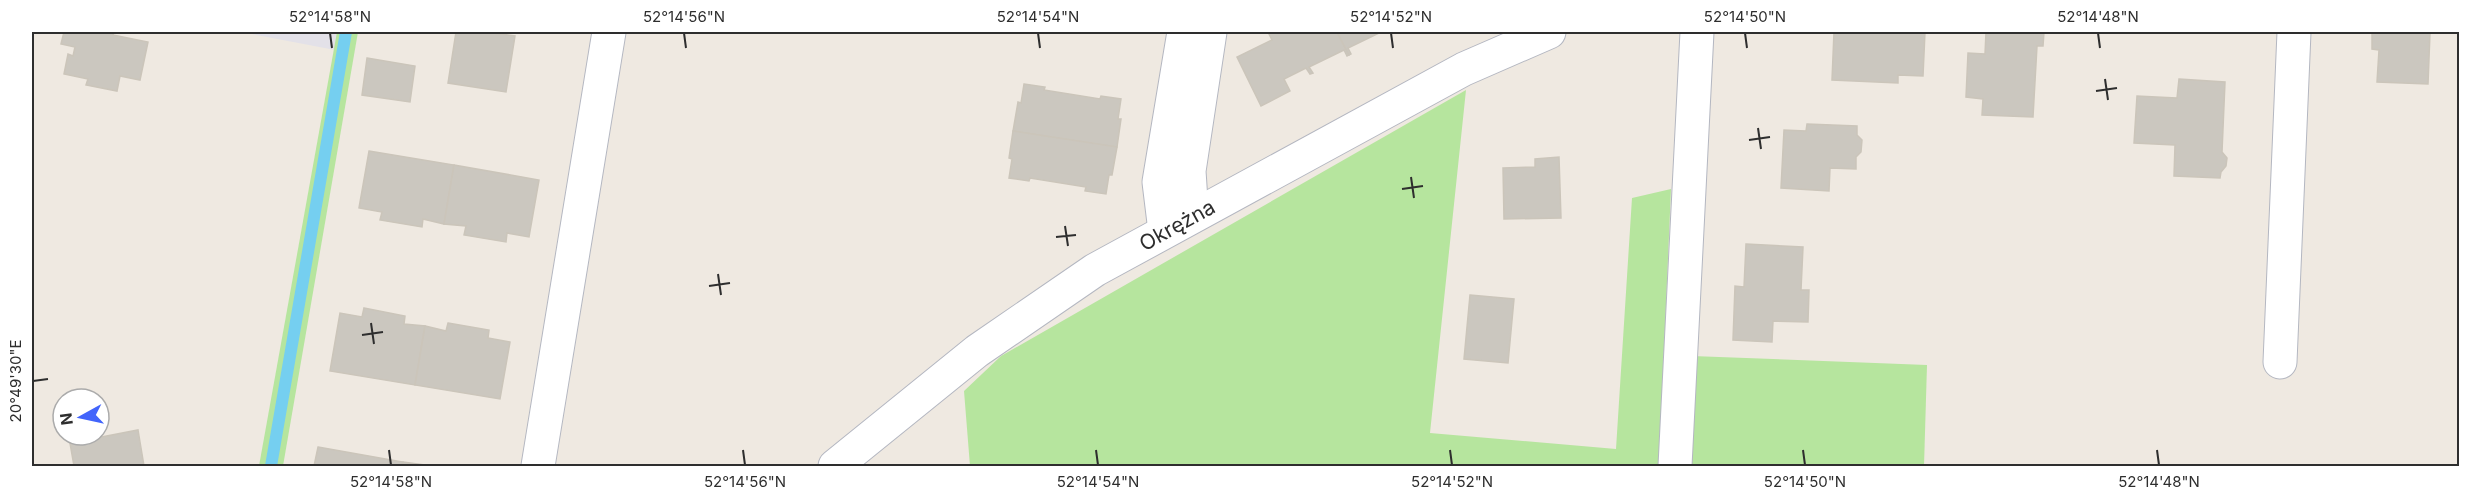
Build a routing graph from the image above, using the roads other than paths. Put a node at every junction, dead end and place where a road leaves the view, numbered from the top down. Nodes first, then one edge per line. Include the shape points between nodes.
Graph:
1 (609, 32) edge
2 (1184, 32) edge
3 (1210, 32) edge
4 (1549, 32) edge
5 (1697, 32) edge
6 (2294, 32) edge
7 (1179, 224) junction
8 (2280, 362) dead end
9 (538, 466) edge
10 (835, 466) edge
11 (1675, 466) edge

1 - 9 street
2 - 7 street via 1159,182
3 - 7 street
4 - 7 street, Okrężna via 1464,69
5 - 11 street
6 - 8 street
7 - 10 street, Okrężna via 1095,270 977,351

